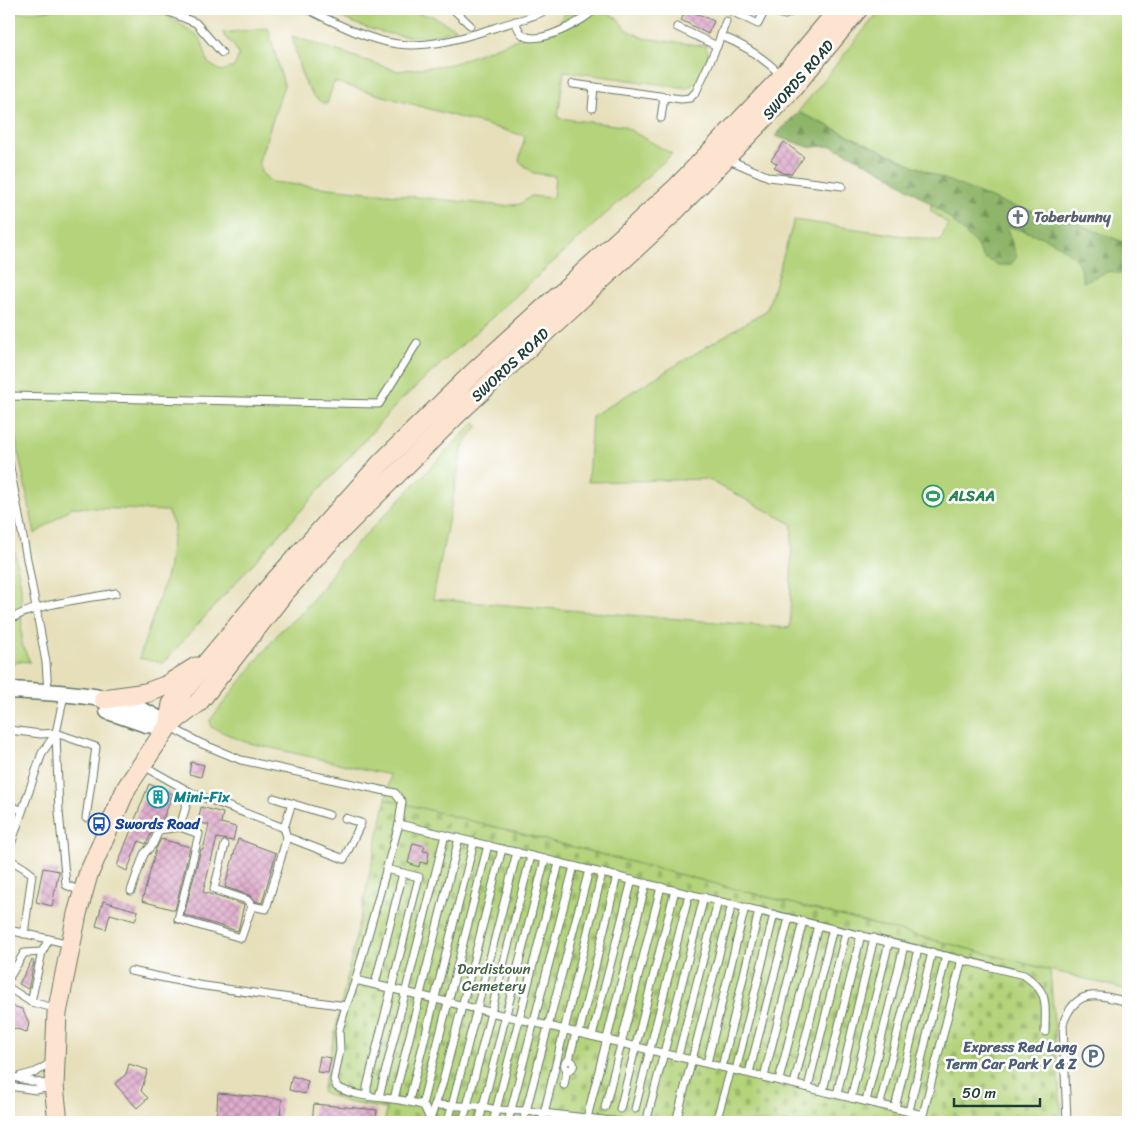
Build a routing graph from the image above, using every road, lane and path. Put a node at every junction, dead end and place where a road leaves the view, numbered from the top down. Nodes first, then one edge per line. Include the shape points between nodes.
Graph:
1 (162, 9) edge
2 (307, 9) edge
3 (453, 9) edge
4 (548, 9) edge
5 (595, 9) edge
6 (727, 9) edge
7 (764, 9) edge
8 (797, 9) edge
9 (839, 9) edge
10 (858, 9) edge
11 (515, 21) junction
12 (726, 21) dead end
13 (470, 24) dead end
14 (677, 27) dead end
15 (721, 36) junction
16 (717, 46) junction
17 (222, 53) dead end
18 (782, 77) junction
19 (572, 84) dead end
20 (594, 87) junction
21 (664, 97) junction
22 (592, 108) dead end
23 (662, 118) dead end
24 (727, 159) junction
25 (842, 186) dead end
26 (417, 343) dead end
27 (9, 396) edge
28 (9, 462) edge
29 (116, 593) dead end
30 (36, 609) junction
31 (9, 620) edge
32 (207, 660) junction
33 (9, 690) edge
34 (56, 693) junction
35 (104, 699) junction
36 (168, 726) junction
37 (9, 730) edge
38 (56, 734) junction
39 (142, 765) junction
40 (190, 792) junction
41 (274, 798) dead end
42 (292, 803) junction
43 (9, 806) edge
44 (22, 810) junction
45 (329, 815) dead end
46 (86, 818) dead end
47 (345, 818) dead end
48 (399, 824) junction
49 (180, 827) junction
50 (284, 828) junction
51 (444, 835) junction
52 (287, 837) junction
53 (459, 838) junction
54 (474, 842) junction
55 (225, 844) dead end
56 (488, 845) junction
57 (502, 849) junction
58 (9, 850) edge
59 (517, 852) junction
60 (530, 856) junction
61 (9, 859) edge
62 (545, 859) junction
63 (560, 862) junction
64 (574, 866) junction
65 (386, 869) junction
66 (589, 870) junction
67 (403, 873) junction
68 (602, 873) junction
69 (617, 876) junction
70 (632, 880) junction
71 (646, 883) junction
72 (661, 887) junction
73 (675, 890) junction
74 (83, 892) junction
75 (131, 892) dead end
76 (689, 894) junction
77 (704, 897) junction
78 (718, 901) junction
79 (732, 904) junction
80 (252, 906) junction
81 (745, 907) junction
82 (759, 911) junction
83 (774, 914) junction
84 (789, 918) junction
85 (803, 921) junction
86 (818, 925) junction
87 (833, 928) junction
88 (9, 930) edge
89 (846, 932) junction
90 (24, 934) junction
91 (861, 935) junction
92 (874, 938) junction
93 (49, 939) junction
94 (889, 942) junction
95 (70, 944) junction
96 (904, 946) junction
97 (918, 949) junction
98 (42, 952) junction
99 (932, 952) junction
100 (946, 956) junction
101 (962, 960) junction
102 (131, 972) dead end
103 (9, 978) edge
104 (355, 980) junction
105 (375, 984) junction
106 (9, 988) edge
107 (391, 988) junction
108 (406, 992) junction
109 (420, 995) junction
110 (434, 998) junction
111 (31, 1002) junction
112 (449, 1002) junction
113 (1128, 1002) edge
114 (463, 1005) junction
115 (346, 1006) junction
116 (477, 1008) junction
117 (58, 1009) junction
118 (492, 1012) junction
119 (506, 1015) junction
120 (520, 1019) junction
121 (535, 1022) junction
122 (549, 1026) junction
123 (564, 1029) junction
124 (578, 1032) junction
125 (1044, 1032) dead end
126 (592, 1036) junction
127 (606, 1039) junction
128 (621, 1043) junction
129 (635, 1046) junction
130 (649, 1050) junction
131 (664, 1053) junction
132 (678, 1056) junction
133 (693, 1060) junction
134 (54, 1061) junction
135 (707, 1063) junction
136 (568, 1065) junction
137 (722, 1067) junction
138 (734, 1070) junction
139 (749, 1073) junction
140 (12, 1077) edge
141 (764, 1077) junction
142 (779, 1080) junction
143 (794, 1084) junction
144 (564, 1085) dead end
145 (9, 1086) edge
146 (54, 1086) junction
147 (808, 1087) junction
148 (823, 1091) junction
149 (837, 1094) junction
150 (367, 1096) junction
151 (379, 1097) junction
152 (852, 1098) junction
153 (394, 1099) junction
154 (409, 1101) junction
155 (866, 1101) junction
156 (453, 1104) junction
157 (880, 1104) junction
158 (422, 1105) junction
159 (435, 1105) junction
160 (467, 1106) junction
161 (483, 1106) junction
162 (605, 1107) dead end
163 (895, 1108) junction
164 (620, 1109) dead end
165 (635, 1109) dead end
166 (496, 1110) junction
167 (512, 1110) junction
168 (526, 1111) junction
169 (909, 1111) junction
170 (545, 1113) junction
171 (648, 1115) dead end
172 (556, 1118) edge
173 (573, 1119) edge
174 (586, 1120) edge
175 (603, 1121) edge
176 (58, 1122) edge
177 (429, 1122) edge
178 (448, 1122) edge
179 (463, 1122) edge
180 (479, 1122) edge
181 (493, 1122) edge
182 (508, 1122) edge
183 (524, 1122) edge
184 (542, 1122) edge
185 (620, 1122) edge
186 (676, 1122) edge
187 (716, 1122) edge
188 (1067, 1122) edge

1 - 17 lane via 196,23
2 - 11 lane via 372,39 405,45 434,45
3 - 13 lane
4 - 11 lane
5 - 11 lane via 583,20 539,37 529,38 522,34
6 - 7 lane via 758,24
7 - 8 lane via 785,15
9 - 18 main road, SWORDS ROAD
10 - 24 main road, SWORDS ROAD via 791,90
12 - 15 lane
14 - 16 lane
15 - 16 lane
15 - 18 lane via 743,45
16 - 21 lane via 693,95 681,100
18 - 32 main road, SWORDS ROAD via 676,188 474,372 389,456 327,521
19 - 20 lane
20 - 21 lane
20 - 22 lane
21 - 23 lane
24 - 25 lane via 769,177
24 - 36 main road, SWORDS ROAD via 457,414 333,538 284,593 198,703
26 - 27 lane via 379,404
28 - 30 lane
29 - 30 lane
30 - 31 lane
30 - 34 lane via 46,662
32 - 35 main road via 165,686
32 - 36 main road, SWORDS ROAD via 172,704
33 - 34 street
34 - 35 street
34 - 36 street via 146,724
34 - 38 lane
35 - 36 street via 152,714
36 - 39 main road, SWORDS ROAD
36 - 48 lane via 241,760 395,793 402,802
37 - 38 lane
38 - 44 lane via 42,753
38 - 46 lane via 96,747
38 - 74 lane via 58,812 66,885
39 - 40 lane
39 - 74 main road, SWORDS ROAD via 106,830
40 - 49 lane
40 - 50 lane
41 - 42 lane
42 - 45 lane
42 - 50 lane
43 - 44 lane
44 - 58 lane
47 - 52 lane via 361,824 344,859
48 - 51 lane
48 - 65 lane
49 - 75 lane via 159,830 144,854
49 - 80 lane via 199,834 178,919 241,938
50 - 52 lane
51 - 53 lane
51 - 108 lane
52 - 80 lane via 266,909
53 - 54 lane
53 - 109 lane
54 - 56 lane
54 - 110 lane
55 - 80 lane via 214,889 247,900
56 - 57 lane
56 - 112 lane
57 - 59 lane
57 - 114 lane
59 - 60 lane
59 - 116 lane
60 - 62 lane
60 - 118 lane
61 - 90 lane via 32,874
62 - 63 lane
62 - 119 lane
63 - 64 lane
63 - 120 lane
64 - 66 lane
64 - 121 lane
65 - 67 lane
65 - 104 lane
66 - 68 lane
66 - 122 lane
67 - 105 lane
67 - 107 lane via 419,877
68 - 69 lane
68 - 123 lane
69 - 70 lane
69 - 124 lane
70 - 71 lane
70 - 126 lane
71 - 72 lane
71 - 127 lane
72 - 73 lane
72 - 128 lane
73 - 76 lane
73 - 129 lane
74 - 95 main road, SWORDS ROAD
76 - 77 lane
76 - 130 lane
77 - 78 lane
77 - 131 lane
78 - 79 lane
78 - 132 lane
79 - 81 lane
79 - 133 lane
81 - 82 lane
81 - 135 lane
82 - 83 lane
82 - 137 lane
83 - 84 lane
83 - 138 lane
84 - 85 lane
84 - 139 lane
85 - 86 lane
85 - 141 lane
86 - 87 lane
86 - 142 lane
87 - 89 lane
87 - 143 lane
88 - 90 lane
89 - 91 lane
89 - 147 lane
90 - 93 lane
91 - 92 lane
91 - 148 lane
92 - 94 lane
92 - 149 lane
93 - 95 lane
93 - 98 lane
94 - 96 lane
94 - 152 lane
95 - 117 main road, SWORDS ROAD
96 - 97 lane
96 - 155 lane
97 - 99 lane
97 - 157 lane
98 - 103 lane via 24,953
98 - 111 lane
99 - 100 lane
99 - 163 lane
100 - 101 lane
100 - 169 lane
101 - 125 lane via 1024,975 1040,985 1046,997
101 - 169 lane via 923,1115
102 - 115 lane
104 - 105 lane
104 - 115 lane
105 - 107 lane
106 - 111 lane
107 - 108 lane
107 - 150 lane
108 - 109 lane
108 - 151 lane
109 - 110 lane
109 - 153 lane
110 - 112 lane
110 - 154 lane
111 - 117 lane
112 - 114 lane
112 - 158 lane
113 - 188 lane via 1099,995 1073,1003 1067,1011 1063,1024
114 - 116 lane
114 - 159 lane
115 - 150 lane via 339,1030 340,1050 334,1080 337,1087 349,1093
116 - 118 lane
116 - 156 lane
117 - 134 main road, SWORDS ROAD
118 - 119 lane
118 - 160 lane
119 - 120 lane
119 - 161 lane
120 - 121 lane
120 - 166 lane
121 - 122 lane
121 - 167 lane
122 - 123 lane
122 - 168 lane
123 - 124 lane
123 - 136 lane
124 - 126 lane
124 - 136 lane
126 - 127 lane
127 - 128 lane
127 - 174 lane
128 - 129 lane
128 - 162 lane
129 - 130 lane
129 - 164 lane
130 - 131 lane
130 - 165 lane
131 - 132 lane
131 - 171 lane
132 - 133 lane
133 - 135 lane
133 - 186 lane
134 - 140 lane via 36,1072
134 - 146 main road, SWORDS ROAD
135 - 137 lane
136 - 144 lane
136 - 170 lane
137 - 138 lane
138 - 139 lane
138 - 187 lane
139 - 141 lane
140 - 146 lane
141 - 142 lane
142 - 143 lane
143 - 147 lane
145 - 146 lane via 36,1090
146 - 176 main road, SWORDS ROAD
147 - 148 lane
148 - 149 lane
149 - 152 lane
150 - 151 lane
151 - 153 lane
152 - 155 lane
153 - 154 lane
154 - 158 lane
155 - 157 lane
156 - 159 lane
156 - 160 lane
156 - 178 lane
157 - 163 lane
158 - 177 lane via 428,1112
159 - 177 lane
160 - 161 lane
160 - 179 lane
161 - 166 lane
161 - 180 lane
163 - 169 lane
166 - 167 lane
166 - 181 lane
167 - 168 lane
167 - 182 lane
168 - 170 lane
168 - 183 lane
170 - 172 lane
170 - 184 lane
172 - 173 lane
173 - 174 lane
174 - 175 lane
175 - 185 lane

